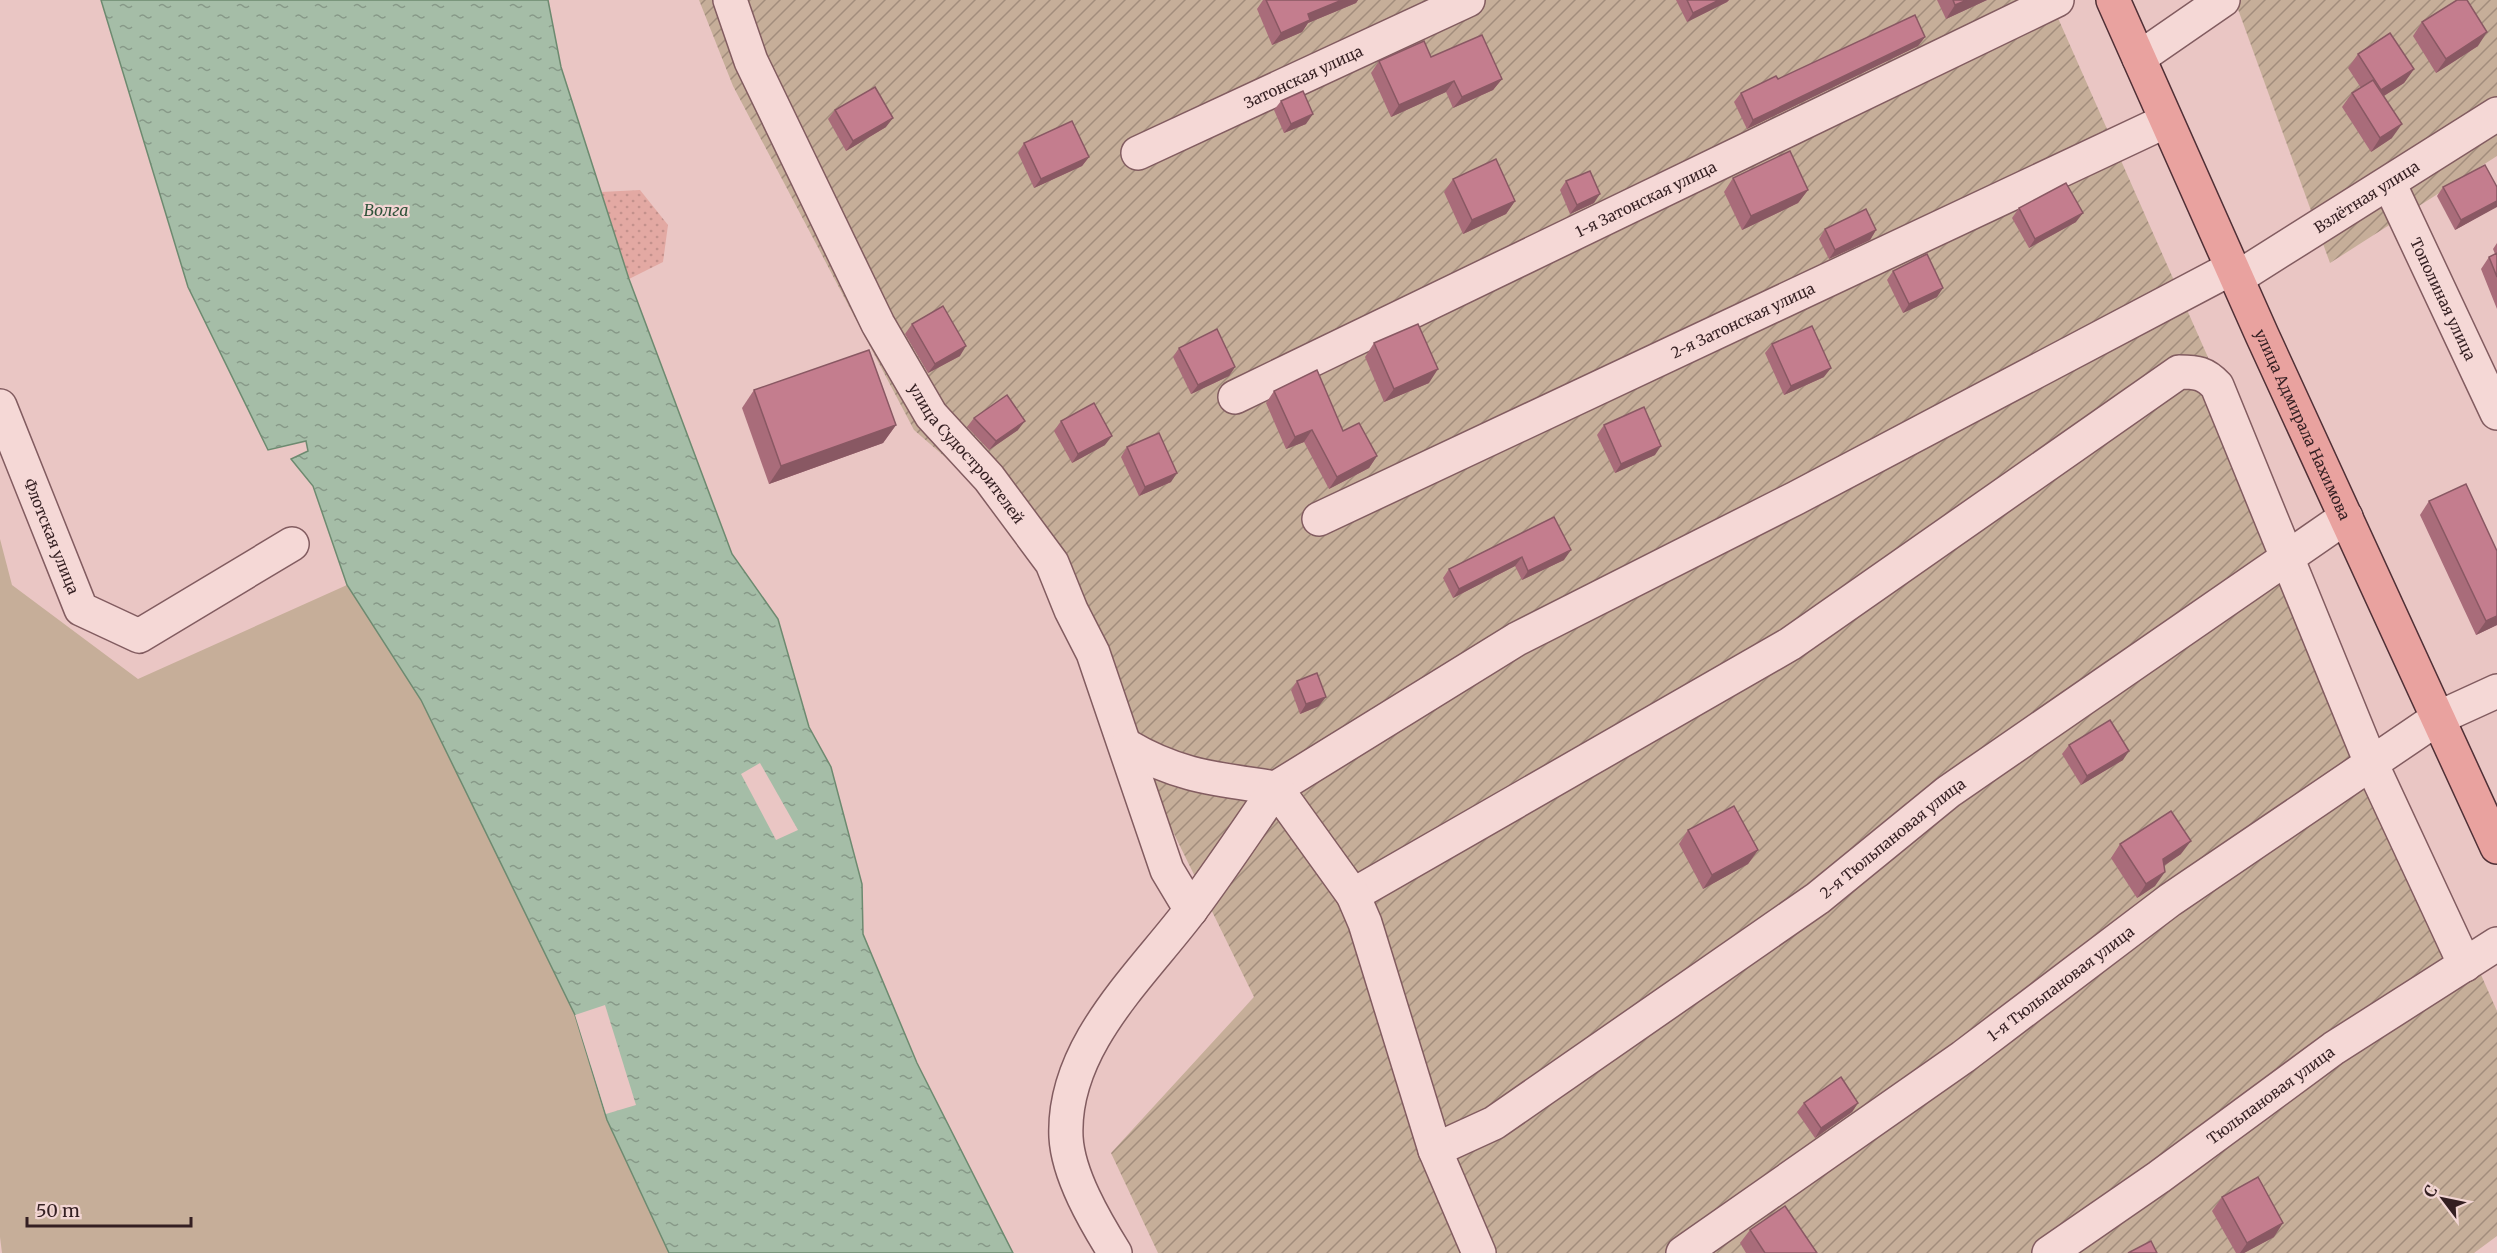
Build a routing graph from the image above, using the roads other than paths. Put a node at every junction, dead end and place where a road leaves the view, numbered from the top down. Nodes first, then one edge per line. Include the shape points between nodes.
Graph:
1 (730, 0) edge
2 (1468, 0) edge
3 (2057, 0) edge
4 (2113, 0) edge
5 (2223, 0) edge
6 (2139, 58) junction
7 (2497, 114) edge
8 (2166, 122) junction
9 (1138, 153) dead end
10 (2389, 183) junction
11 (2235, 273) junction
12 (1235, 397) dead end
13 (0, 406) edge
14 (2497, 413) edge
15 (2346, 517) junction
16 (1319, 519) dead end
17 (292, 544) dead end
18 (2289, 556) junction
19 (2497, 691) edge
20 (2438, 717) junction
21 (1127, 746) junction
22 (2371, 763) junction
23 (1276, 788) junction
24 (2497, 847) edge
25 (1353, 895) junction
26 (1191, 910) junction
27 (2497, 944) edge
28 (2465, 965) junction
29 (1435, 1150) junction
30 (1115, 1253) edge
31 (1479, 1253) edge
32 (1683, 1253) edge
33 (2049, 1253) edge

1 - 21 street, улица Судостроителей via 751,61 878,324 931,415 989,478 1052,563 1093,653
2 - 9 street, Затонская улица
3 - 12 street, 1-я Затонская улица
4 - 6 main road, улица Адмирала Нахимова
5 - 6 street
6 - 8 main road, улица Адмирала Нахимова
7 - 10 street, Взлётная улица
8 - 11 main road, улица Адмирала Нахимова
8 - 16 street, 2-я Затонская улица
10 - 11 street, Взлётная улица
10 - 14 street, Тополиная улица
11 - 15 main road, улица Адмирала Нахимова
11 - 23 street, Взлётная улица via 1516,639
13 - 17 street, Флотская улица via 81,609 139,636
15 - 18 street, 2-я Тюльпановая улица
15 - 20 main road, улица Адмирала Нахимова
18 - 22 street
18 - 25 street via 2217,386 2208,376 2179,372 1790,644
18 - 29 street, 2-я Тюльпановая улица via 1948,792 1818,898 1494,1124
19 - 20 street, 1-я Тюльпановая улица
20 - 22 street, 1-я Тюльпановая улица
20 - 24 main road, улица Адмирала Нахимова
21 - 23 street via 1185,774
21 - 26 street, улица Судостроителей via 1167,870
22 - 28 street
22 - 32 street, 1-я Тюльпановая улица via 2170,900 1963,1057
23 - 25 street
23 - 26 street
25 - 29 street
26 - 30 street via 1089,1044 1076,1072 1068,1104 1066,1136 1070,1167
27 - 28 street, Тюльпановая улица
28 - 33 street, Тюльпановая улица via 2334,1048
29 - 31 street

